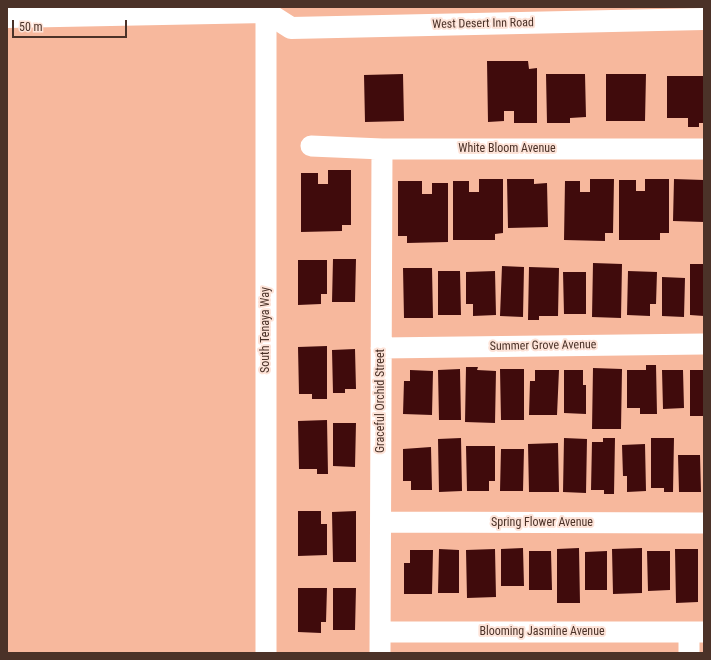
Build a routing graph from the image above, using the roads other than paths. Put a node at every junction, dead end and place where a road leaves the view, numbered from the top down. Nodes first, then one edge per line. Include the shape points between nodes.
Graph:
1 (268, 9) edge
2 (7, 17) edge
3 (704, 19) edge
4 (311, 146) dead end
5 (382, 149) junction
6 (704, 149) edge
7 (704, 344) edge
8 (381, 348) junction
9 (381, 522) junction
10 (704, 523) edge
11 (380, 632) junction
12 (697, 632) edge
13 (266, 653) edge
14 (380, 653) edge
15 (689, 653) edge

1 - 2 main road
1 - 3 main road, West Desert Inn Road via 291,28
1 - 13 street, South Tenaya Way
4 - 5 street, White Bloom Avenue
5 - 6 street, White Bloom Avenue
5 - 8 street, Graceful Orchid Street
7 - 8 street, Summer Grove Avenue
8 - 9 street, Graceful Orchid Street
9 - 10 street, Spring Flower Avenue
9 - 11 street, Graceful Orchid Street
11 - 12 street, Blooming Jasmine Avenue
11 - 14 street, Graceful Orchid Street
12 - 15 street

